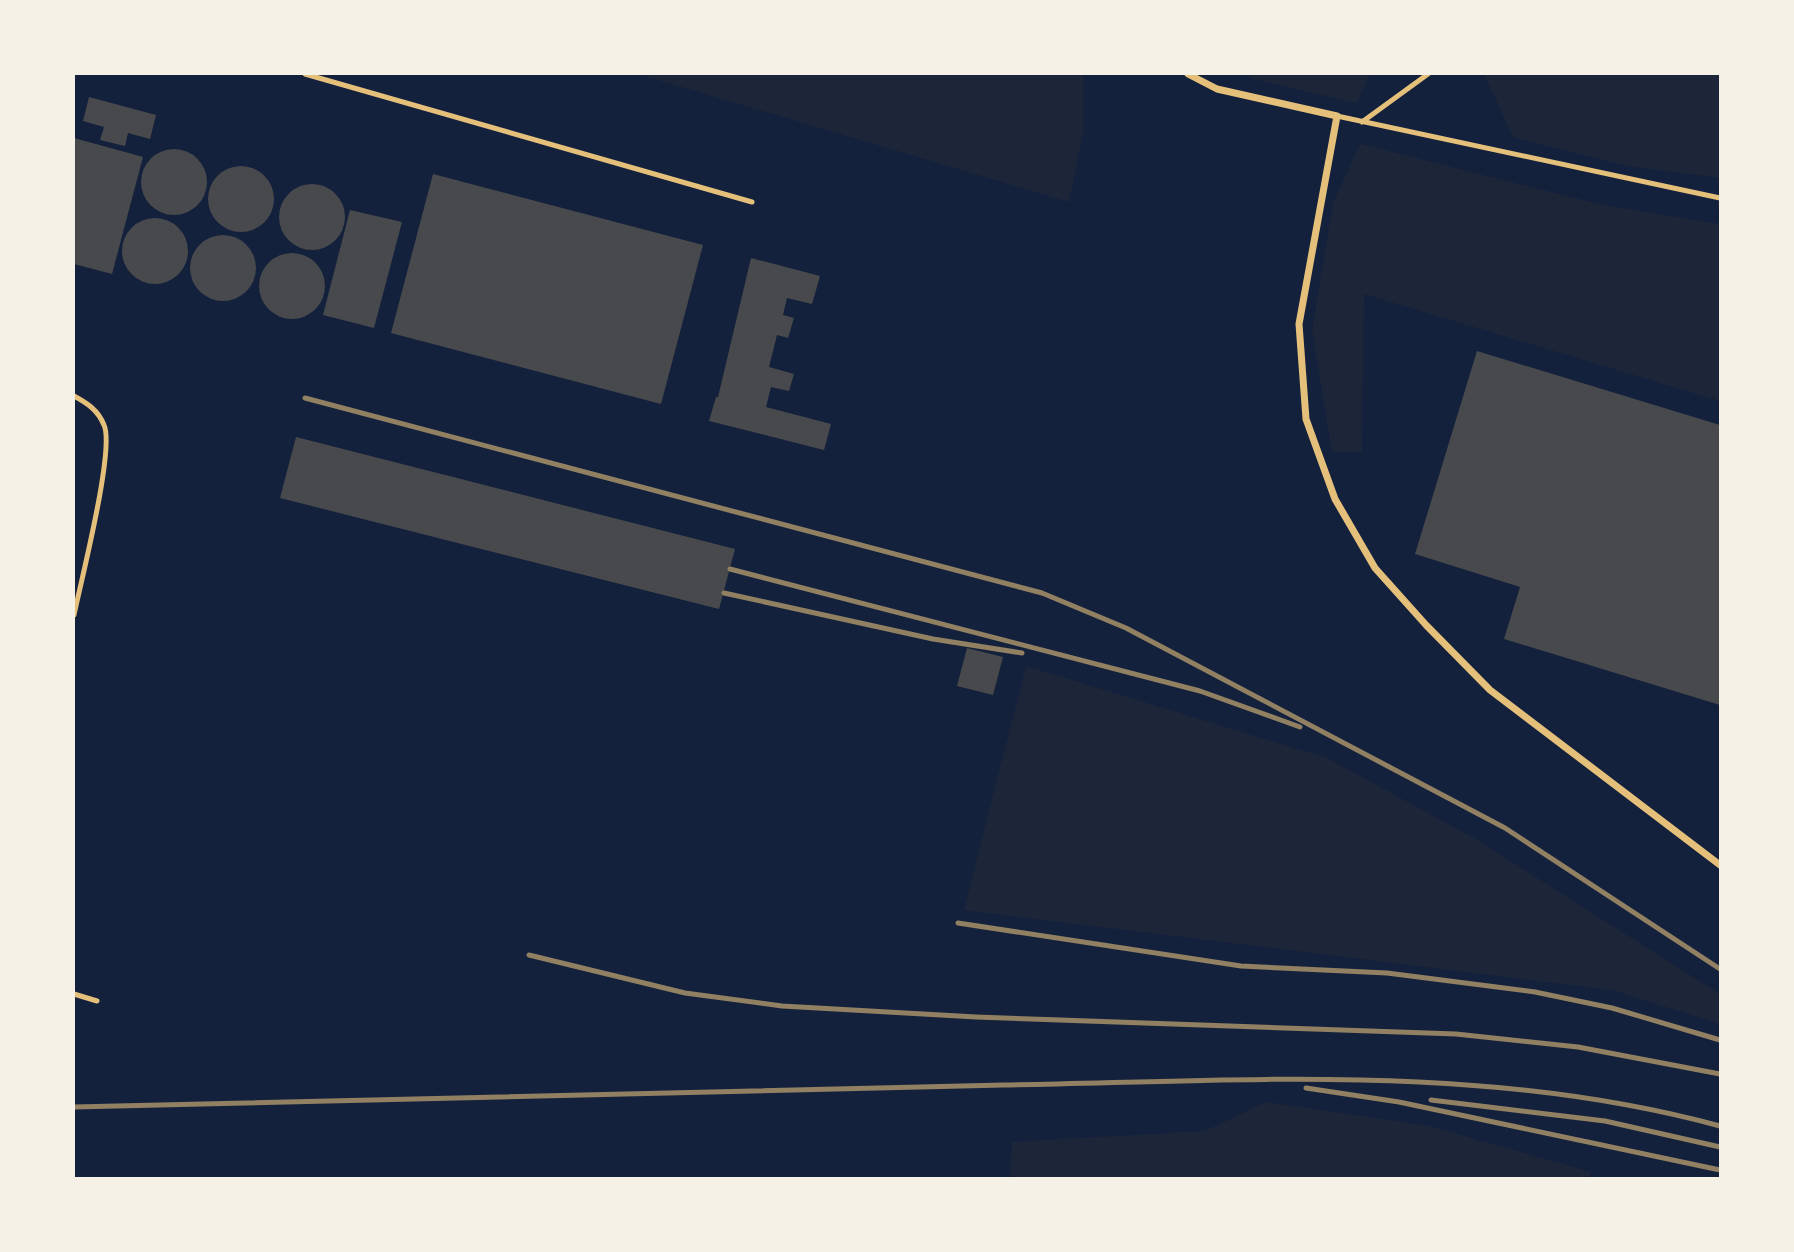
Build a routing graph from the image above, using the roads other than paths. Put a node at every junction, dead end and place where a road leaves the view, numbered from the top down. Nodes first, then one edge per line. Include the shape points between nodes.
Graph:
1 (304, 74) edge
2 (1188, 74) edge
3 (1428, 74) edge
4 (1337, 116) junction
5 (1362, 122) junction
6 (1720, 198) edge
7 (752, 202) dead end
8 (74, 396) edge
9 (74, 614) edge
10 (1720, 865) edge
11 (74, 994) edge
12 (97, 1001) dead end

1 - 7 lane
2 - 4 street via 1217,89
3 - 5 lane
4 - 5 lane
4 - 10 street via 1299,324 1306,419 1335,499 1375,568 1490,690
5 - 6 lane
8 - 9 lane via 90,404 105,426 105,467
11 - 12 lane

